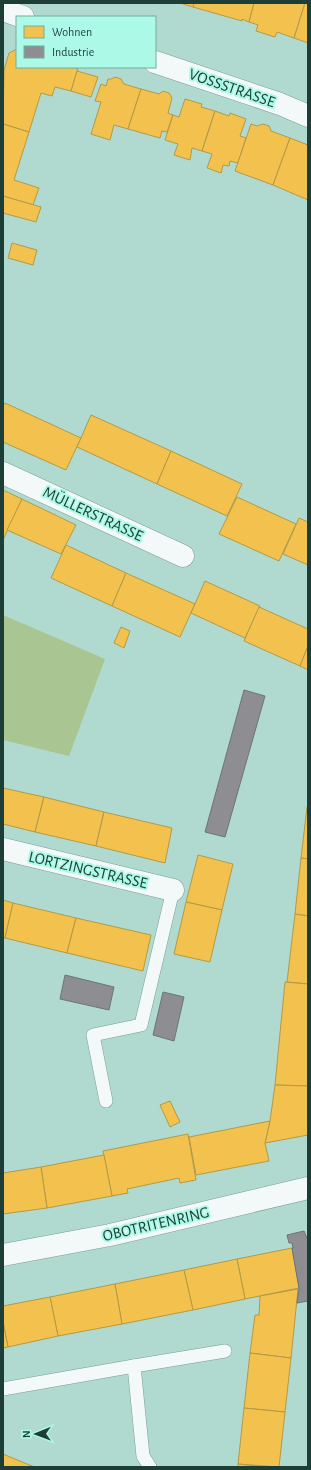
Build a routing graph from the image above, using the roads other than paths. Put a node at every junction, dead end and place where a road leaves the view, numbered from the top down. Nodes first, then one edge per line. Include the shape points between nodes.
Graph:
1 (3, 10) edge
2 (20, 16) edge
3 (156, 62) edge
4 (308, 116) edge
5 (3, 473) edge
6 (184, 556) dead end
7 (3, 849) edge
8 (173, 890) joint
9 (106, 1101) dead end
10 (308, 1188) edge
11 (3, 1255) edge
12 (225, 1351) dead end
13 (134, 1366) junction
14 (3, 1389) edge
15 (150, 1467) edge

1 - 2 street
3 - 4 street, VOSSSTRASSE
5 - 6 street, MÜLLERSTRASSE
7 - 8 street, LORTZINGSTRASSE
8 - 9 lane via 141,1025 93,1035
10 - 11 street, OBOTRITENRING via 110,1235
12 - 13 lane
13 - 14 lane
13 - 15 lane via 143,1456

